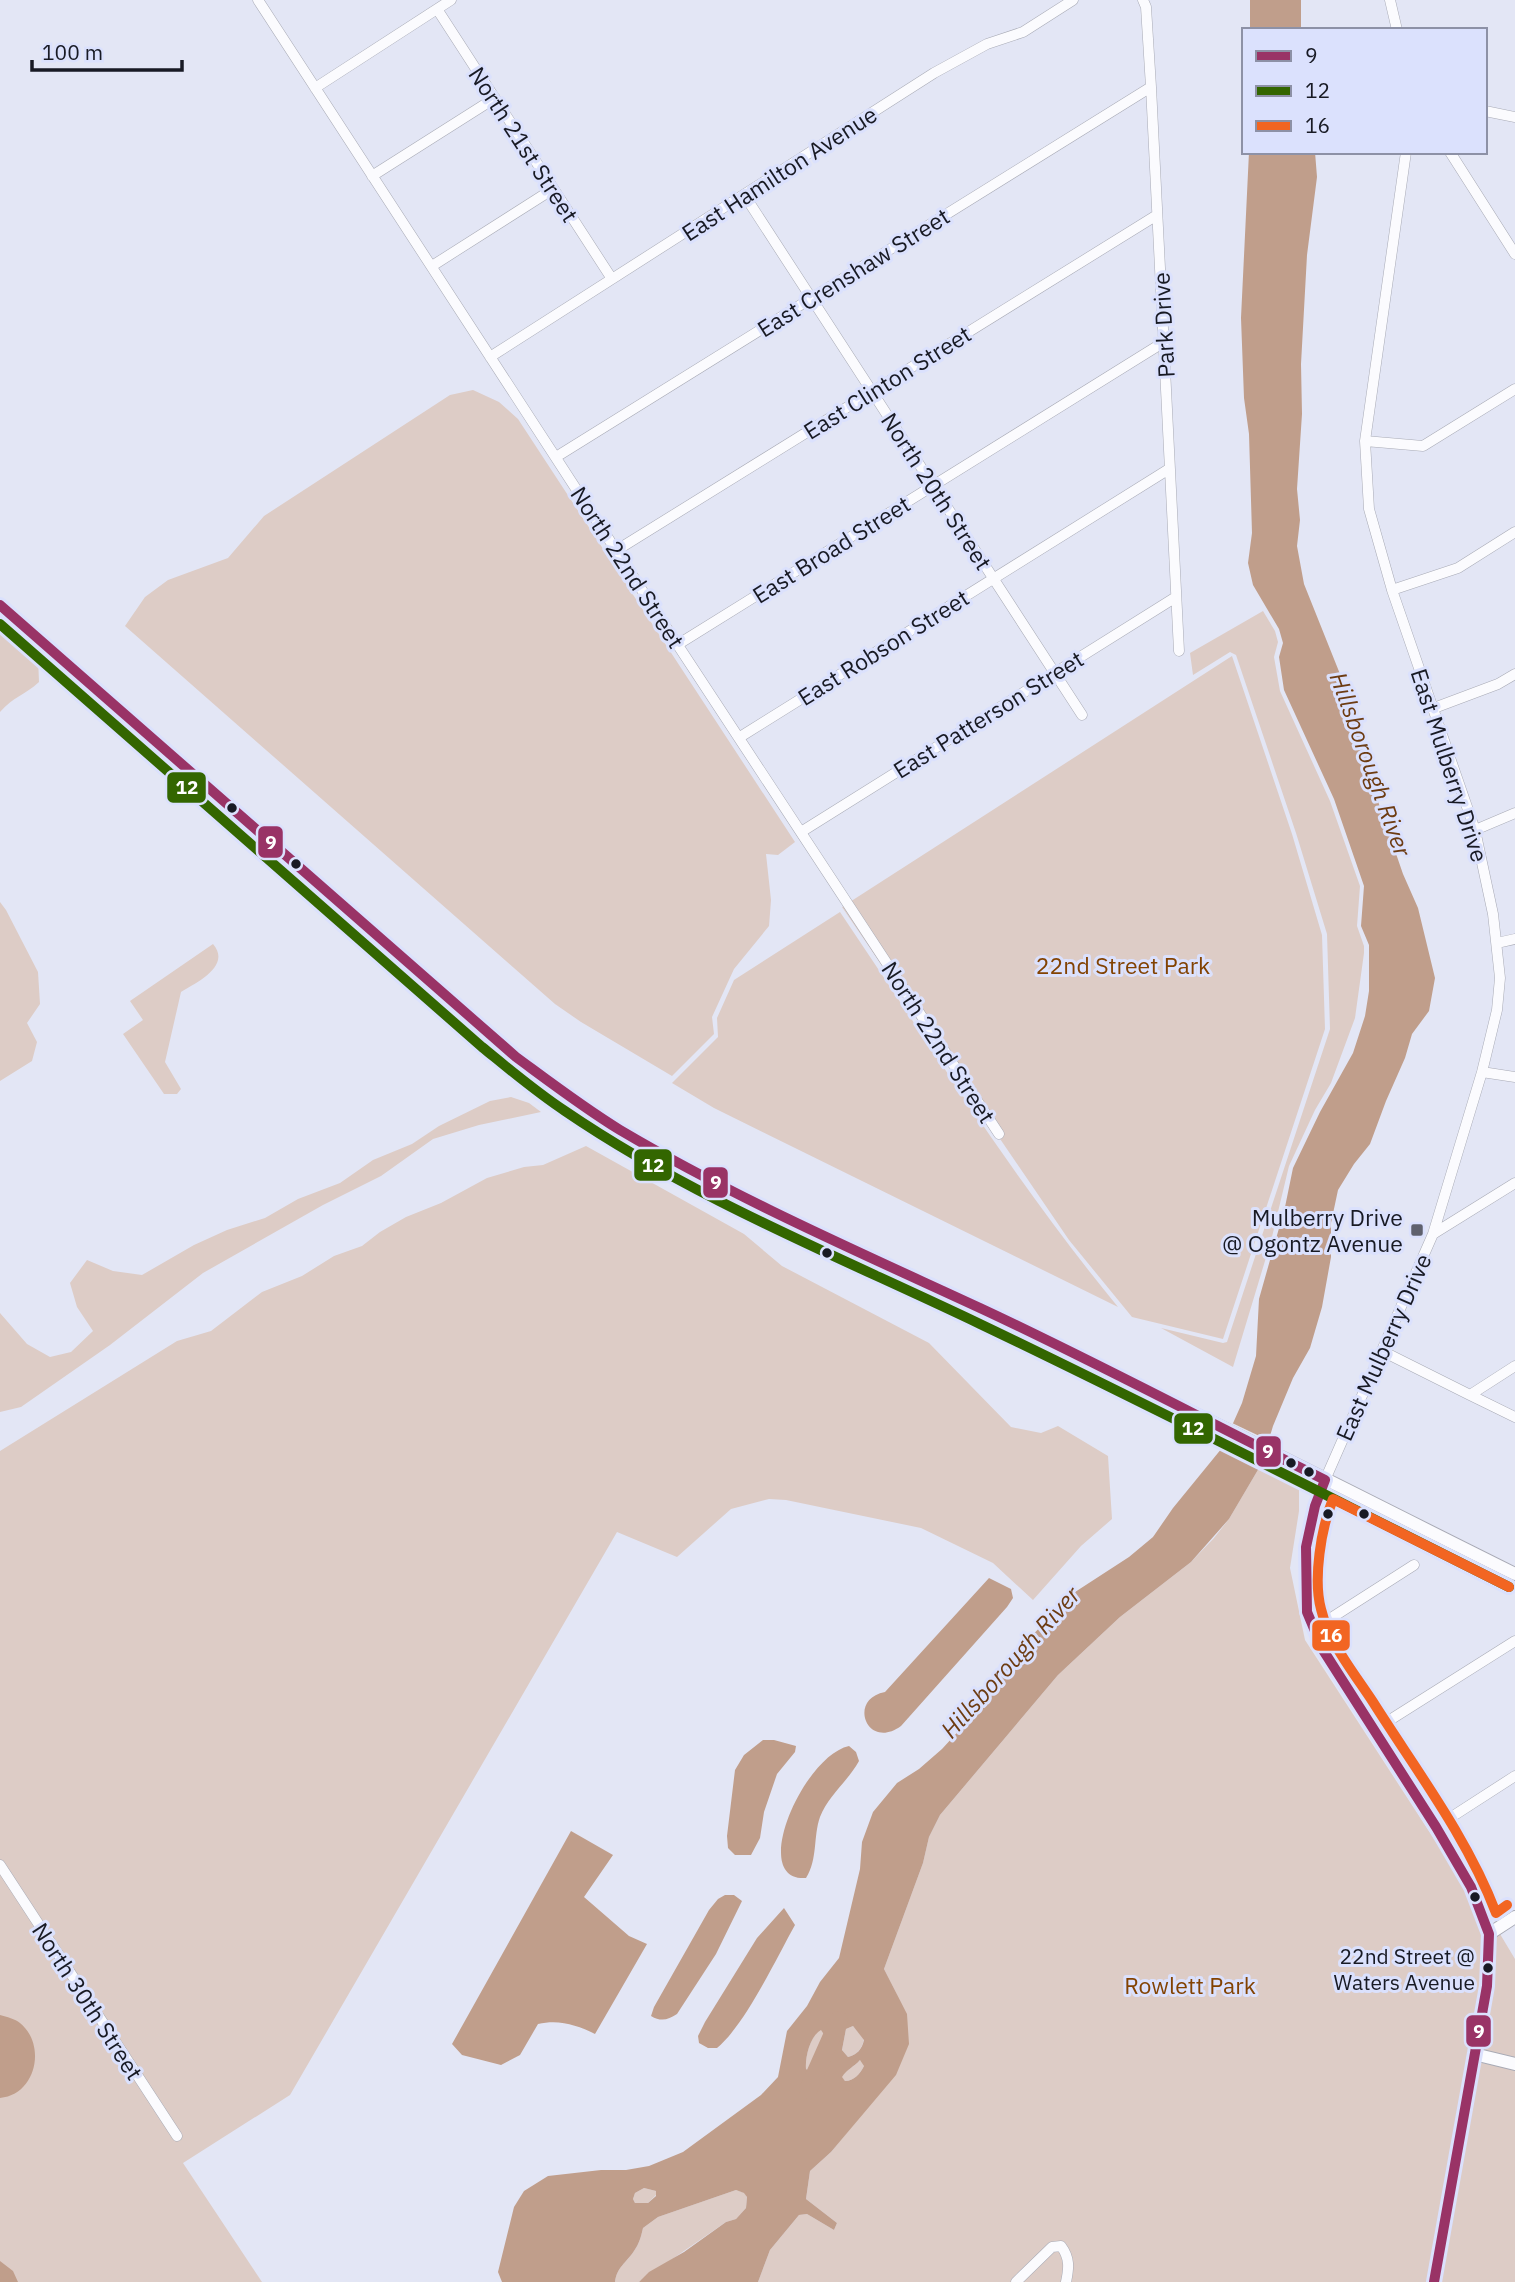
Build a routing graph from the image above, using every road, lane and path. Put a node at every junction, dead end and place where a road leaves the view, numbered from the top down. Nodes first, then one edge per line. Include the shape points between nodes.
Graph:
1 (258, 0) edge
2 (451, 0) edge
3 (1073, 0) edge
4 (1143, 0) edge
5 (1390, 0) edge
6 (437, 9) junction
7 (1397, 28) edge
8 (1151, 87) junction
9 (315, 88) junction
10 (495, 98) junction
11 (1487, 111) edge
12 (1515, 117) edge
13 (1406, 154) edge
14 (1451, 154) edge
15 (372, 176) junction
16 (553, 189) junction
17 (745, 196) junction
18 (1157, 215) junction
19 (1514, 249) edge
20 (432, 266) junction
21 (612, 279) junction
22 (811, 298) junction
23 (1164, 342) junction
24 (490, 356) junction
25 (1515, 389) edge
26 (872, 391) junction
27 (1365, 441) junction
28 (556, 457) junction
29 (1169, 469) junction
30 (933, 485) junction
31 (1515, 532) edge
32 (617, 551) junction
33 (994, 578) junction
34 (1392, 590) junction
35 (1176, 597) junction
36 (0, 605) edge
37 (677, 645) junction
38 (1180, 651) dead end
39 (1054, 671) junction
40 (1515, 674) edge
41 (1434, 708) junction
42 (1082, 715) dead end
43 (740, 737) junction
44 (1515, 813) edge
45 (1475, 830) junction
46 (801, 831) junction
47 (1515, 939) edge
48 (1497, 943) junction
49 (1482, 1072) junction
50 (1515, 1077) edge
51 (999, 1134) dead end
52 (1515, 1183) edge
53 (1433, 1234) junction
54 (1382, 1351) junction
55 (1515, 1366) edge
56 (1471, 1395) junction
57 (1515, 1417) edge
58 (1325, 1480) junction
59 (1413, 1564) dead end
60 (1515, 1574) edge
61 (1314, 1629) junction
62 (1515, 1641) edge
63 (1374, 1730) junction
64 (1515, 1776) edge
65 (1436, 1827) junction
66 (0, 1865) edge
67 (1515, 1917) edge
68 (1489, 1934) junction
69 (1474, 2054) junction
70 (1515, 2064) edge
71 (177, 2136) dead end
72 (1016, 2282) edge
73 (1066, 2282) edge
74 (1434, 2282) edge

1 - 9 street, North 22nd Street
2 - 6 street
3 - 17 street, East Hamilton Avenue via 1023,32 987,44 934,73
4 - 8 street, Park Drive
5 - 7 street
6 - 9 street
6 - 10 street, North 21st Street
8 - 18 street, Park Drive
8 - 22 street, East Crenshaw Street
9 - 15 street, North 22nd Street
10 - 15 street
10 - 16 street, North 21st Street
11 - 12 street
13 - 27 street, East Mulberry Drive
14 - 19 street
15 - 20 street, North 22nd Street
16 - 20 street
16 - 21 street, North 21st Street
17 - 21 street, East Hamilton Avenue
17 - 22 street, North 20th Street
18 - 23 street, Park Drive
18 - 26 street, East Clinton Street
20 - 24 street, North 22nd Street
21 - 24 street, East Hamilton Avenue
22 - 26 street, North 20th Street
22 - 28 street, East Crenshaw Street
23 - 29 street, Park Drive
23 - 30 street, East Broad Street
24 - 28 street, North 22nd Street
25 - 27 street via 1423,446
26 - 30 street, North 20th Street
26 - 32 street, East Clinton Street
27 - 34 street, East Mulberry Drive via 1369,509
28 - 32 street, North 22nd Street
29 - 33 street, East Robson Street
29 - 35 street, Park Drive
30 - 33 street, North 20th Street
30 - 37 street, East Broad Street
31 - 34 street via 1458,568
32 - 37 street, North 22nd Street
33 - 39 street, North 20th Street
33 - 43 street, East Robson Street
34 - 41 street, East Mulberry Drive
35 - 38 street, Park Drive
35 - 39 street, East Patterson Street
36 - 58 street via 516,1057 569,1096 703,1176
37 - 43 street, North 22nd Street
39 - 42 street, North 20th Street
39 - 46 street, East Patterson Street
40 - 41 street
41 - 45 street, East Mulberry Drive
43 - 46 street, North 22nd Street
44 - 45 street
45 - 48 street, East Mulberry Drive
46 - 51 street, North 22nd Street
47 - 48 street
48 - 49 street, East Mulberry Drive via 1497,1010
49 - 50 street
49 - 53 street, East Mulberry Drive
52 - 53 street
53 - 54 street, East Mulberry Drive
54 - 56 street
54 - 58 street, East Mulberry Drive
55 - 56 street
56 - 57 street
58 - 60 street
58 - 61 street via 1306,1547 1307,1612
59 - 61 street
61 - 63 street
62 - 63 street
63 - 65 street
64 - 65 street
65 - 68 street via 1471,1887
66 - 71 street, North 30th Street
67 - 68 street
68 - 69 street via 1487,1986
69 - 70 street
69 - 74 street
72 - 73 street via 1052,2247 1061,2246 1068,2255

